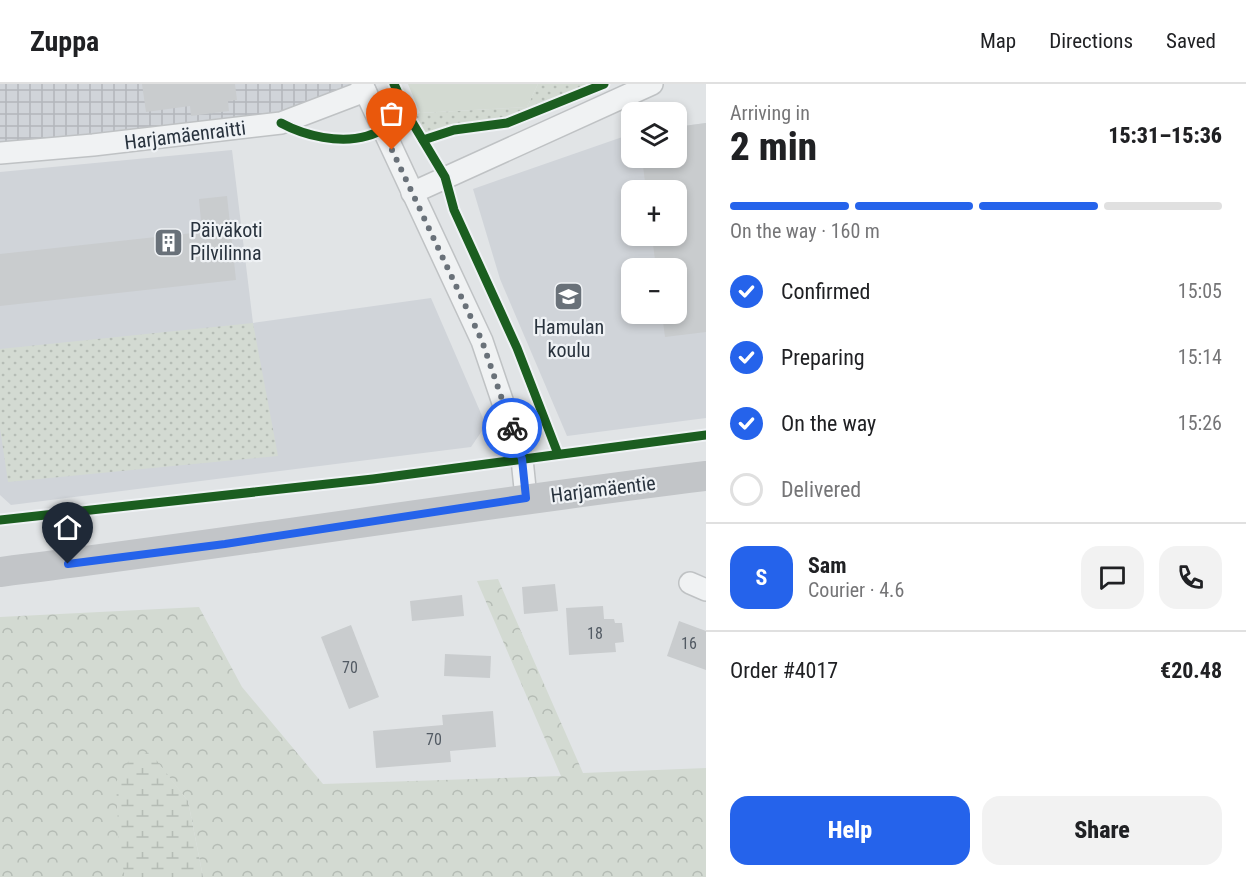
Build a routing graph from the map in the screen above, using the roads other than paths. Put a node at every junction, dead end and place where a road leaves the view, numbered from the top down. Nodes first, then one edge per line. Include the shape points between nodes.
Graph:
1 (652, 84) edge
2 (363, 88) edge
3 (0, 153) edge
4 (412, 193) junction
5 (706, 476) edge
6 (526, 498) junction
7 (0, 572) edge

1 - 4 street
2 - 3 street, Harjamäenraitti via 281,123
2 - 4 street
4 - 6 street via 482,341 522,459
5 - 6 street, Harjamäentie
6 - 7 street, Harjamäentie via 215,546

